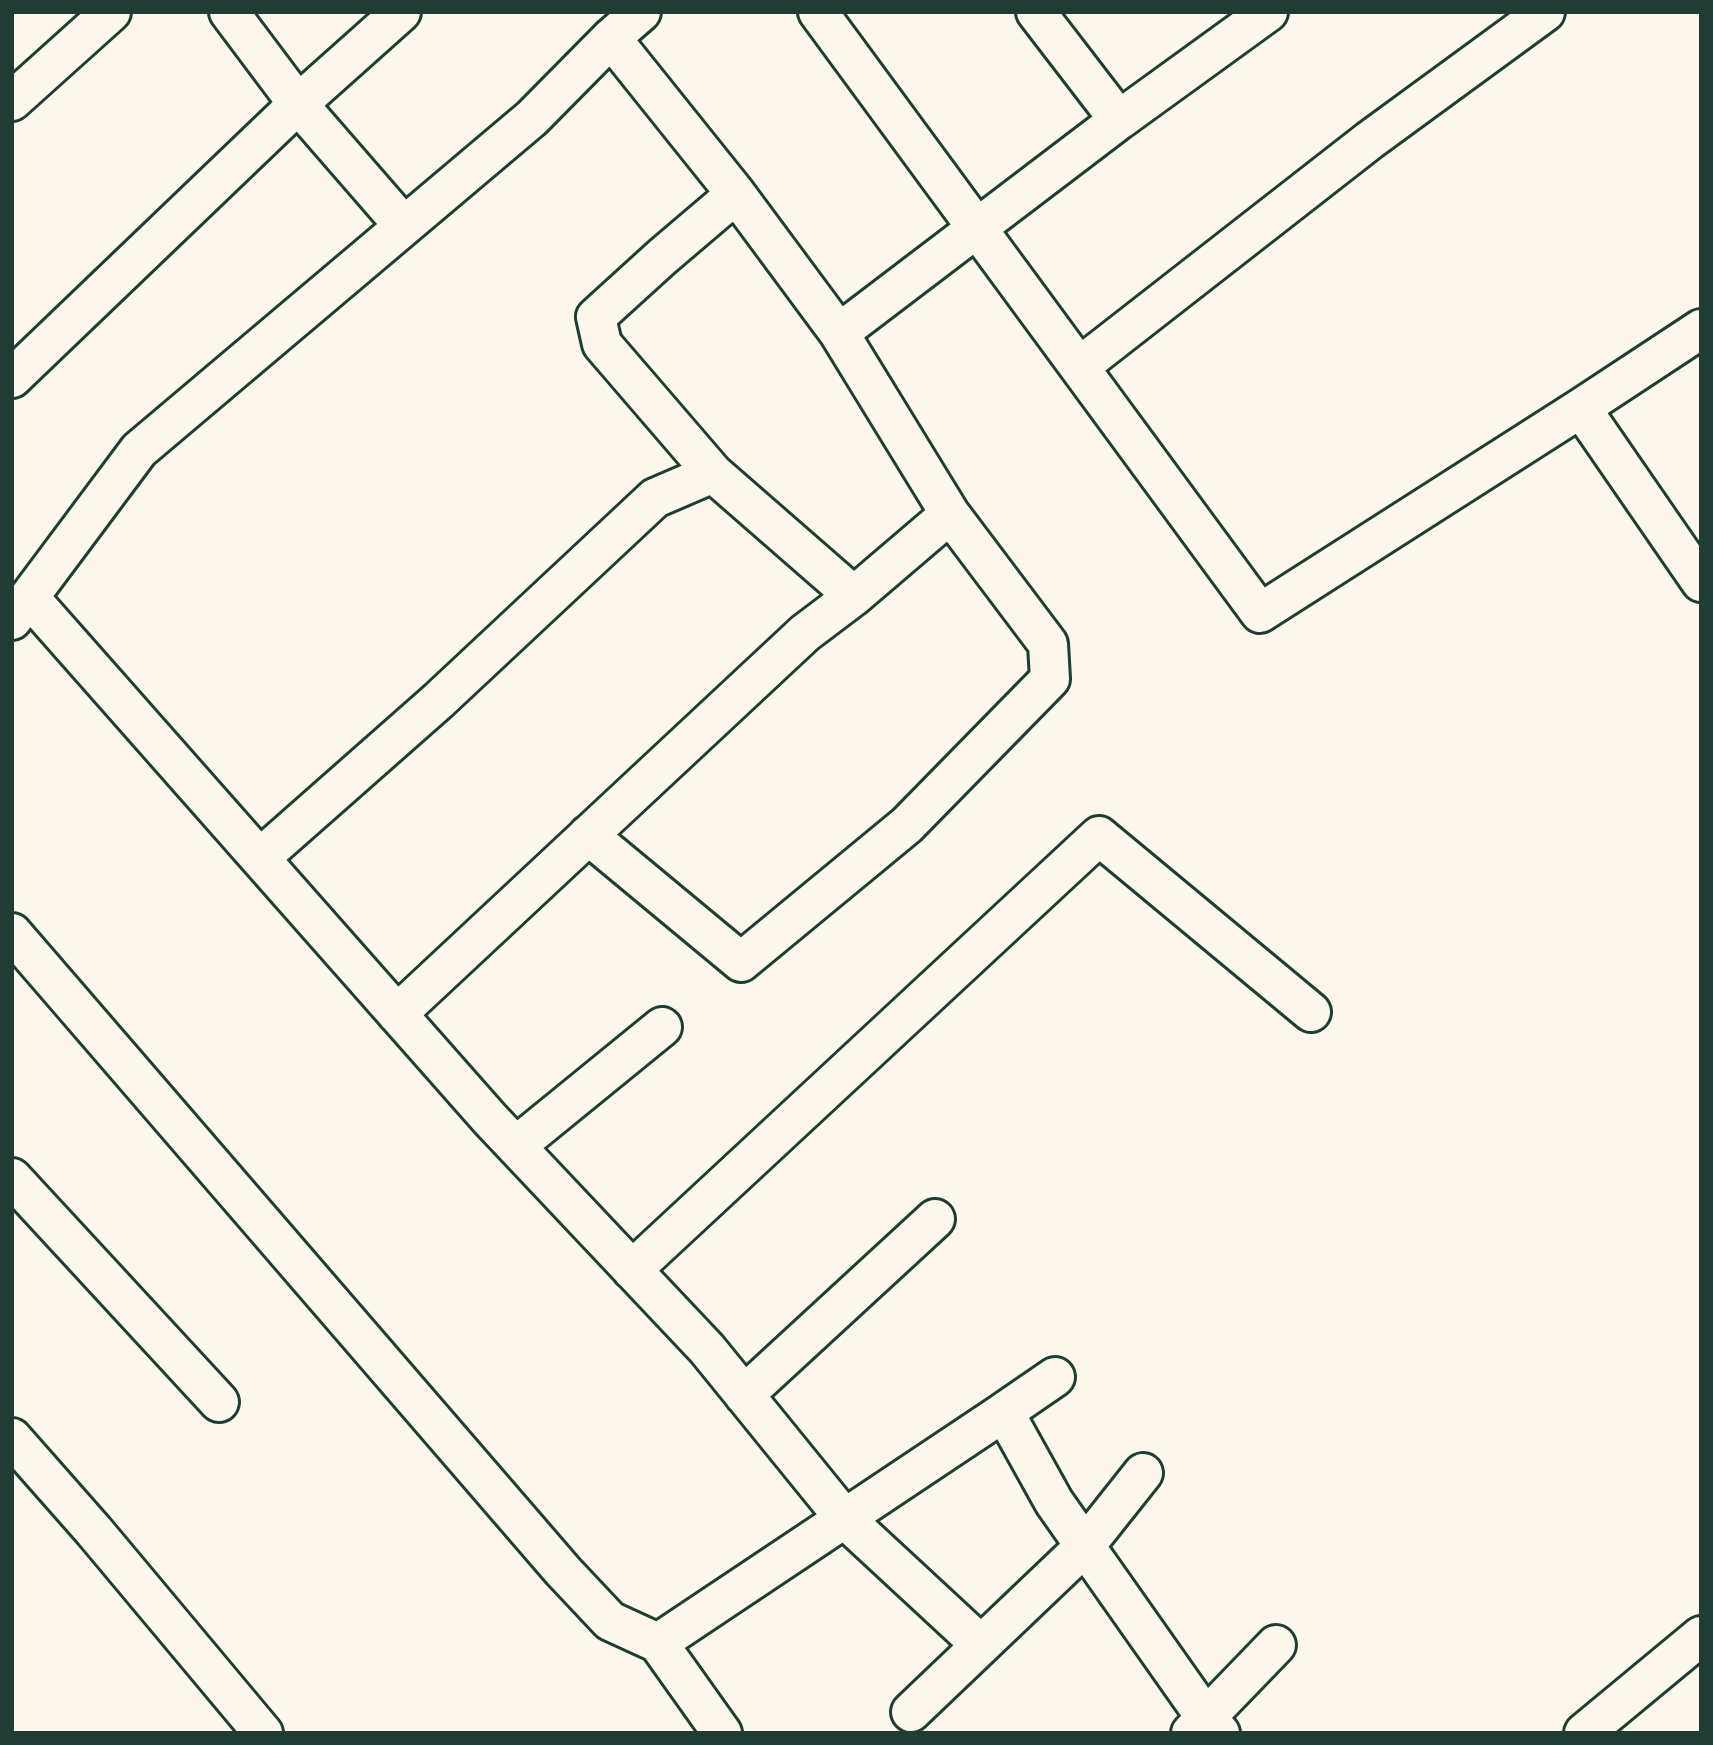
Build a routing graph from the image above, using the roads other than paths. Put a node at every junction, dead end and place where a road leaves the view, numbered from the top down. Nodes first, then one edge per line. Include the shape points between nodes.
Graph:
1 (111, 12) edge
2 (229, 12) edge
3 (401, 12) edge
4 (641, 12) edge
5 (818, 12) edge
6 (1036, 12) edge
7 (1545, 12) edge
8 (1265, 13) edge
9 (611, 38) junction
10 (12, 101) edge
11 (298, 104) junction
12 (1119, 120) junction
13 (736, 194) junction
14 (404, 226) junction
15 (976, 228) junction
16 (1701, 329) edge
17 (839, 333) junction
18 (1079, 367) junction
19 (12, 378) edge
20 (1581, 408) junction
21 (713, 473) junction
22 (950, 514) junction
23 (1701, 582) edge
24 (854, 596) junction
25 (21, 609) edge
26 (589, 835) junction
27 (260, 858) junction
28 (12, 933) edge
29 (1311, 1012) dead end
30 (397, 1014) junction
31 (662, 1027) dead end
32 (516, 1146) junction
33 (12, 1178) edge
34 (935, 1219) dead end
35 (632, 1270) junction
36 (1055, 1377) dead end
37 (744, 1395) junction
38 (219, 1402) dead end
39 (1004, 1412) junction
40 (12, 1438) edge
41 (1143, 1473) dead end
42 (845, 1519) junction
43 (1085, 1546) junction
44 (1701, 1636) edge
45 (658, 1643) junction
46 (981, 1645) junction
47 (1276, 1645) dead end
48 (911, 1712) dead end
49 (1206, 1728) edge
50 (263, 1733) edge
51 (722, 1733) edge
52 (1584, 1733) edge

1 - 10 street
2 - 11 street
3 - 11 street
4 - 9 street
5 - 15 street
6 - 12 street
7 - 18 street via 1370,139
8 - 12 street
9 - 13 street
9 - 14 street via 532,118
11 - 14 street
11 - 19 street
12 - 15 street
13 - 17 street
13 - 21 street via 596,317 602,344
14 - 25 street via 139,450
15 - 17 street
15 - 18 street
16 - 20 street
17 - 22 street
18 - 20 street via 1261,613
20 - 23 street
21 - 24 street
21 - 27 street via 655,498 438,701
22 - 24 street
22 - 26 street via 1048,644 1050,679 907,825 741,962
24 - 26 street via 805,633
25 - 27 street
26 - 30 street
27 - 30 street
28 - 45 street via 563,1571 610,1621
29 - 35 street via 1099,836
30 - 32 street
31 - 32 street
32 - 35 street
33 - 38 street
34 - 37 street
35 - 37 street
36 - 39 street
37 - 42 street
39 - 42 street
39 - 43 street via 1054,1502
40 - 50 street
41 - 43 street
42 - 45 street
42 - 46 street
43 - 46 street
43 - 49 street
44 - 52 street
45 - 51 street
46 - 48 street
47 - 49 street

